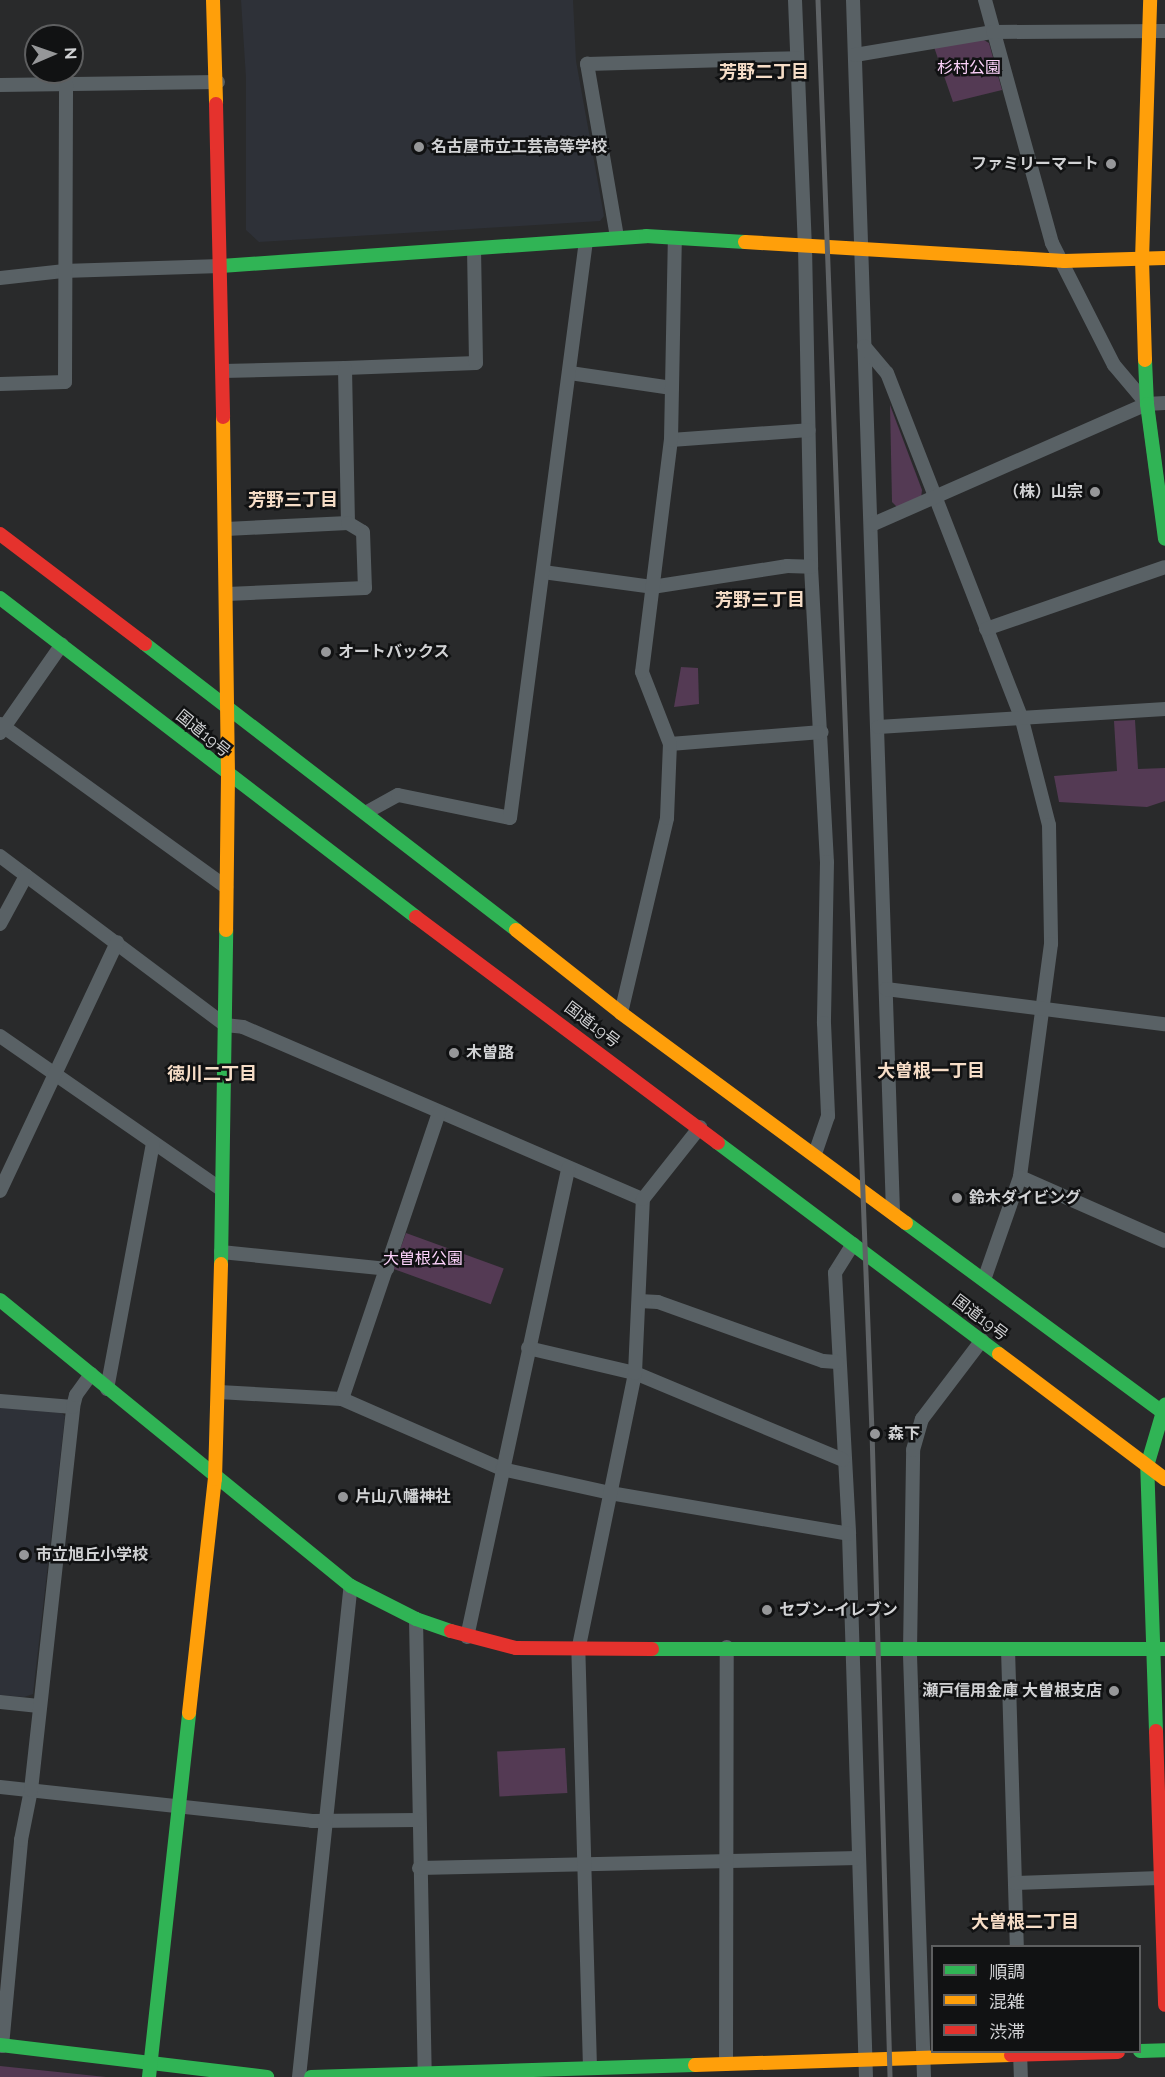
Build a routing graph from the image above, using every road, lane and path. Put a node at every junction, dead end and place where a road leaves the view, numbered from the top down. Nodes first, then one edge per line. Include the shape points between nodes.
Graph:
1 (213, 0) edge
2 (795, 0) edge
3 (853, 0) edge
4 (985, 0) edge
5 (1150, 0) edge
6 (1149, 31) junction
7 (1165, 31) edge
8 (993, 32) junction
9 (855, 55) junction
10 (797, 58) junction
11 (218, 82) junction
12 (66, 84) joint
13 (84, 84) edge
14 (0, 85) edge
15 (617, 237) junction
16 (675, 238) junction
17 (586, 241) junction
18 (806, 246) junction
19 (474, 249) junction
20 (861, 249) junction
21 (1165, 258) edge
22 (1142, 260) junction
23 (1064, 261) junction
24 (221, 266) junction
25 (63, 271) junction
26 (0, 278) edge
27 (864, 346) junction
28 (345, 368) junction
29 (223, 371) junction
30 (570, 373) junction
31 (0, 384) edge
32 (672, 388) junction
33 (1165, 403) edge
34 (1148, 404) junction
35 (809, 430) junction
36 (671, 440) junction
37 (936, 500) junction
38 (348, 523) junction
39 (871, 525) junction
40 (226, 529) junction
41 (0, 534) edge
42 (1165, 539) edge
43 (812, 567) junction
44 (1165, 567) edge
45 (543, 572) junction
46 (652, 587) junction
47 (227, 594) junction
48 (0, 598) edge
49 (986, 629) junction
50 (62, 644) junction
51 (227, 705) junction
52 (1165, 709) edge
53 (1022, 720) junction
54 (878, 727) junction
55 (1, 728) edge
56 (822, 732) junction
57 (670, 744) junction
58 (228, 775) junction
59 (368, 812) junction
60 (0, 856) edge
61 (26, 876) junction
62 (226, 887) junction
63 (0, 924) edge
64 (117, 942) junction
65 (886, 989) junction
66 (1043, 1009) junction
67 (621, 1013) junction
68 (1165, 1024) edge
69 (225, 1025) junction
70 (0, 1036) edge
71 (55, 1073) junction
72 (439, 1112) junction
73 (700, 1127) junction
74 (153, 1144) junction
75 (815, 1153) junction
76 (568, 1168) junction
77 (1020, 1177) junction
78 (221, 1189) junction
79 (0, 1191) edge
80 (643, 1199) junction
81 (893, 1213) junction
82 (1165, 1241) edge
83 (853, 1244) junction
84 (221, 1252) junction
85 (387, 1269) junction
86 (984, 1280) junction
87 (0, 1300) edge
88 (639, 1301) junction
89 (982, 1340) junction
90 (528, 1348) junction
91 (837, 1362) junction
92 (635, 1373) junction
93 (91, 1374) junction
94 (107, 1389) junction
95 (219, 1392) junction
96 (342, 1400) junction
97 (0, 1401) edge
98 (73, 1407) junction
99 (1164, 1410) edge
100 (843, 1460) junction
101 (1147, 1466) junction
102 (502, 1469) junction
103 (215, 1479) junction
104 (1165, 1479) edge
105 (610, 1493) junction
106 (849, 1534) junction
107 (351, 1586) junction
108 (416, 1619) junction
109 (467, 1637) junction
110 (727, 1647) junction
111 (853, 1649) junction
112 (1008, 1649) junction
113 (1159, 1649) edge
114 (578, 1651) junction
115 (909, 1651) junction
116 (0, 1702) edge
117 (39, 1706) junction
118 (0, 1787) edge
119 (31, 1790) junction
120 (179, 1806) junction
121 (418, 1820) junction
122 (325, 1821) junction
123 (858, 1858) junction
124 (727, 1862) junction
125 (583, 1864) junction
126 (419, 1868) junction
127 (1161, 1869) edge
128 (1015, 1883) junction
129 (1017, 1945) edge
130 (1165, 2005) edge
131 (1, 2046) edge
132 (1165, 2050) edge
133 (1141, 2051) edge
134 (1020, 2053) edge
135 (923, 2056) junction
136 (865, 2059) junction
137 (726, 2064) junction
138 (590, 2068) junction
139 (150, 2071) edge
140 (425, 2073) junction
141 (357, 2075) edge
142 (267, 2077) edge
143 (299, 2077) edge
144 (311, 2077) edge
145 (866, 2077) edge
146 (924, 2077) edge
147 (1021, 2077) edge

1 - 11 main road
2 - 10 street
3 - 9 street
4 - 8 street
5 - 6 main road
6 - 7 street
6 - 8 street
6 - 22 main road
8 - 9 street
8 - 23 street via 1052,243
9 - 20 street
10 - 15 street via 587,64
10 - 18 street
11 - 13 street
11 - 24 main road
12 - 14 street
12 - 25 street
15 - 16 main road
15 - 17 main road
16 - 18 main road
16 - 32 street
17 - 19 main road
17 - 30 street
18 - 20 main road
18 - 35 street
19 - 24 main road
19 - 28 street via 476,363
20 - 23 main road
20 - 27 street
21 - 22 main road
22 - 23 main road
22 - 34 main road
23 - 34 street via 1114,365
24 - 25 street
24 - 29 main road
25 - 26 street
25 - 31 street via 65,382
27 - 37 street via 887,373
27 - 39 street
28 - 29 street
28 - 38 street
29 - 40 main road
30 - 32 street
30 - 45 street
32 - 36 street
33 - 34 street
34 - 37 street
34 - 42 main road
35 - 36 street
35 - 43 street
36 - 46 street
37 - 39 street
37 - 49 street
38 - 40 street
38 - 47 street via 363,532 364,588
39 - 54 street
40 - 47 main road
41 - 51 main road, 国道19号
43 - 46 street via 787,566
43 - 56 street
44 - 49 street
45 - 46 street
45 - 59 street via 510,818 398,795
46 - 57 street via 642,672
47 - 51 main road
48 - 50 main road, 国道19号
49 - 53 street
50 - 55 street
50 - 58 main road, 国道19号
51 - 58 main road
51 - 59 main road, 国道19号
52 - 53 street
53 - 54 street
53 - 66 street via 1042,786 1053,863 1052,944
54 - 65 street
55 - 62 street
56 - 57 street
56 - 75 street via 828,1116
57 - 67 street via 667,818
58 - 62 main road
58 - 73 main road, 国道19号
59 - 67 main road, 国道19号
60 - 61 street
61 - 63 street
61 - 64 street
62 - 69 main road
64 - 69 street
64 - 71 street
65 - 66 street
65 - 81 street
66 - 68 street
66 - 77 street
67 - 75 main road, 国道19号
69 - 72 street via 243,1027
69 - 78 main road
70 - 71 street
71 - 74 street
71 - 79 street
72 - 76 street
72 - 85 street
73 - 80 street
73 - 83 main road, 国道19号
74 - 78 street
74 - 94 street
75 - 81 main road, 国道19号
76 - 80 street
76 - 90 street
77 - 82 street
77 - 86 street
78 - 84 main road
80 - 88 street
81 - 86 main road, 国道19号
83 - 89 main road, 国道19号
83 - 91 street via 835,1273
84 - 85 street
84 - 95 main road
85 - 96 street
86 - 99 main road, 国道19号
87 - 93 main road
88 - 91 street via 658,1302 822,1361
88 - 92 street
89 - 101 main road, 国道19号
89 - 115 street via 915,1433 909,1511
90 - 92 street
90 - 102 street
91 - 100 street
92 - 100 street
92 - 105 street
93 - 94 main road
93 - 98 street via 76,1395
94 - 103 main road
95 - 96 street
95 - 103 main road
96 - 102 street
97 - 98 street
98 - 117 street
99 - 101 main road
100 - 106 street
101 - 104 main road, 国道19号
101 - 113 main road
102 - 105 street
102 - 109 street
103 - 107 main road
103 - 120 main road
105 - 106 street
105 - 114 street
106 - 111 street
107 - 108 main road
107 - 122 street
108 - 109 main road
108 - 121 street
109 - 114 main road via 516,1648
110 - 111 main road
110 - 114 main road
110 - 124 street
111 - 115 main road
111 - 123 street
112 - 113 main road
112 - 115 main road
112 - 128 street
113 - 127 main road
114 - 125 street
115 - 135 street
116 - 117 street
117 - 119 street
118 - 119 street
119 - 120 street
119 - 131 street via 21,1840
120 - 122 street
120 - 139 main road
121 - 122 street
121 - 126 street
122 - 143 street
123 - 124 street
123 - 136 street
124 - 125 street
124 - 137 street
125 - 126 street
125 - 138 street
126 - 140 street
127 - 128 street
127 - 130 main road
128 - 129 street
131 - 139 main road
132 - 133 main road
134 - 135 main road
134 - 147 street
135 - 136 main road
135 - 146 street
136 - 137 main road
136 - 145 street
137 - 138 main road
138 - 140 main road
139 - 142 main road
140 - 141 main road
141 - 144 main road

